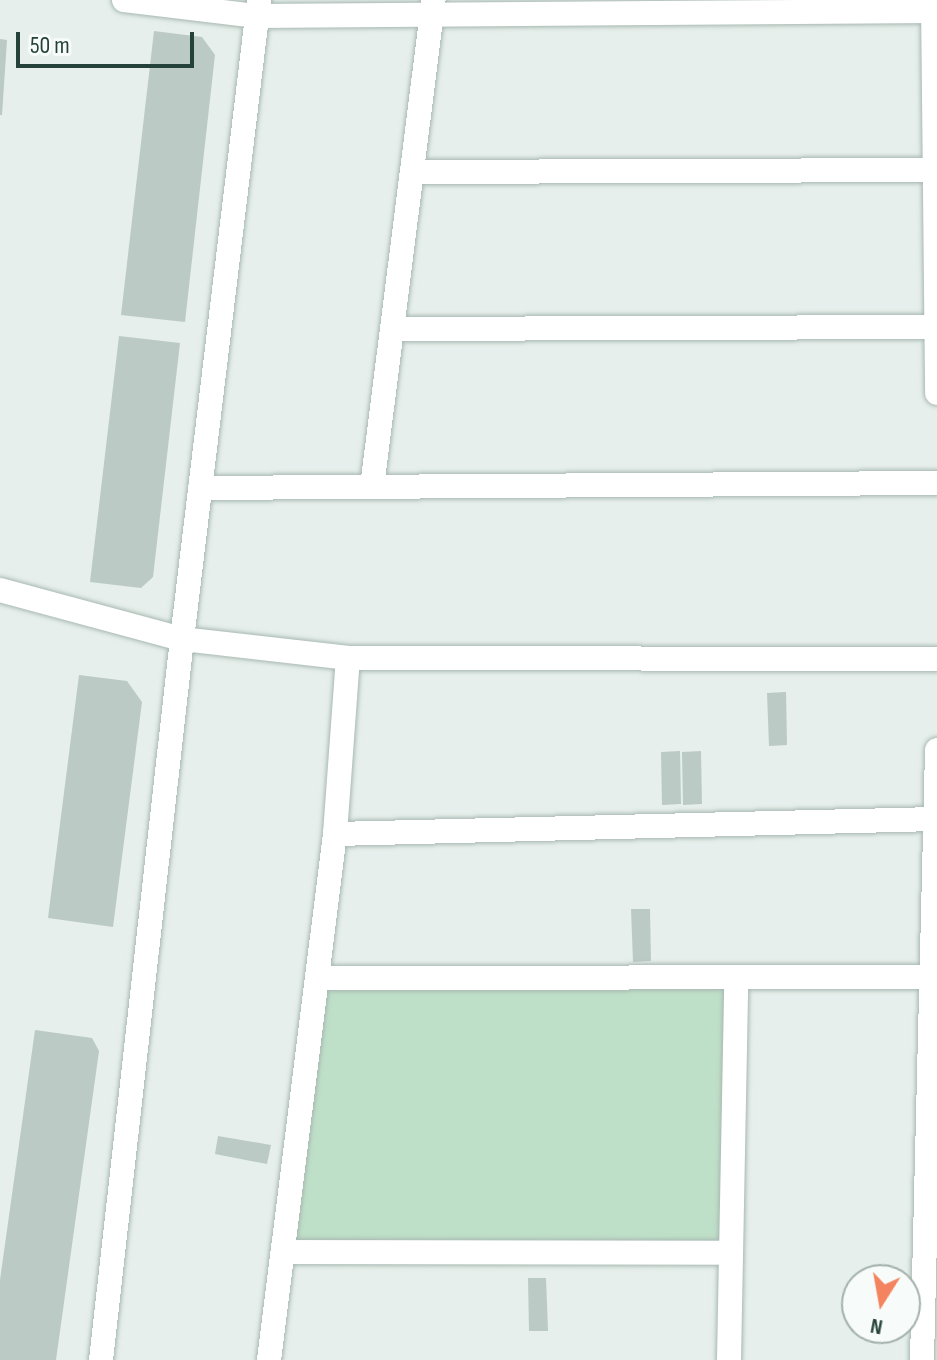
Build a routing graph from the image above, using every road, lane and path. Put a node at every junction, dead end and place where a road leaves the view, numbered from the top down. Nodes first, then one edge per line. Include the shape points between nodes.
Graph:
1 (124, 0) edge
2 (432, 7) edge
3 (934, 7) edge
4 (258, 8) edge
5 (935, 170) junction
6 (412, 172) junction
7 (936, 327) edge
8 (392, 329) junction
9 (937, 393) edge
10 (937, 483) edge
11 (372, 487) junction
12 (200, 488) junction
13 (0, 590) edge
14 (182, 639) junction
15 (348, 658) junction
16 (937, 659) edge
17 (937, 750) edge
18 (935, 819) junction
19 (335, 834) junction
20 (932, 977) junction
21 (317, 978) junction
22 (736, 981) junction
23 (283, 1252) junction
24 (730, 1253) junction
25 (101, 1360) edge
26 (269, 1360) edge
27 (729, 1360) edge
28 (922, 1360) edge

1 - 4 street
2 - 3 street
2 - 4 street
2 - 6 street
3 - 5 street
4 - 12 street
5 - 6 street
5 - 7 street
6 - 8 street
7 - 8 street
7 - 9 street
8 - 11 street
10 - 11 street
11 - 12 street
12 - 14 street
13 - 14 street
14 - 15 street
14 - 25 street
15 - 16 street
15 - 19 street
17 - 18 street
18 - 19 street
18 - 20 street
19 - 21 street
20 - 22 street
20 - 28 street
21 - 22 street
21 - 23 street
22 - 24 street
23 - 24 street
23 - 26 street
24 - 27 street

